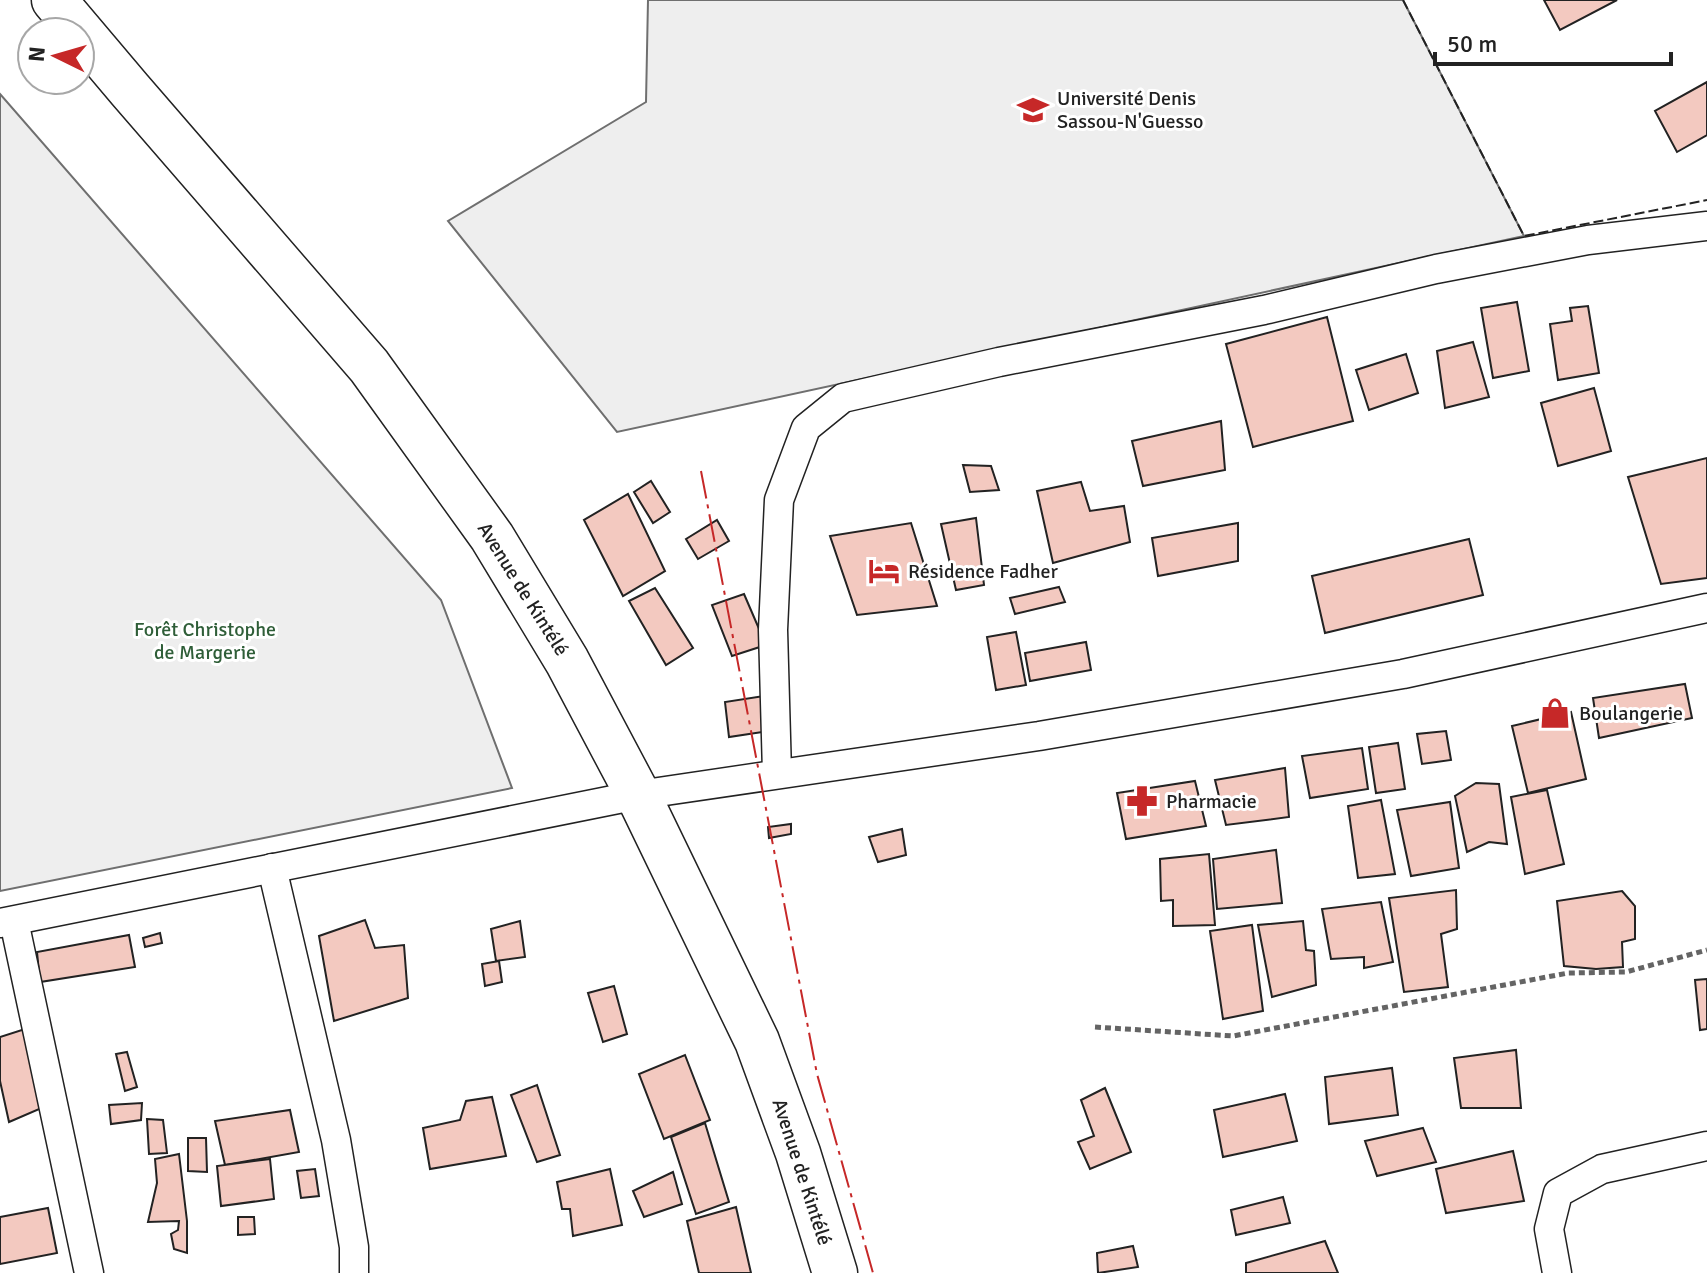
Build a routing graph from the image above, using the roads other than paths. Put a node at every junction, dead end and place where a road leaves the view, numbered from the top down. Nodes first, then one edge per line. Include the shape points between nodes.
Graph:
1 (54, 0) edge
2 (1707, 226) edge
3 (1707, 608) edge
4 (777, 773) junction
5 (638, 795) junction
6 (272, 868) junction
7 (7, 922) edge
8 (1707, 1146) edge
9 (89, 1273) edge
10 (354, 1273) edge
11 (835, 1273) edge
12 (1557, 1273) edge

1 - 5 main road, Avenue de Kintélé via 369,366 429,447 552,636
2 - 4 street via 1588,240 1436,269 843,398 806,428 779,500 773,630
3 - 4 street via 1403,674 1039,736
4 - 5 street
5 - 6 street
5 - 11 main road, Avenue de Kintélé via 757,1041
6 - 7 street
6 - 10 street via 336,1140
7 - 9 street
8 - 12 street via 1602,1169 1558,1193 1549,1229

